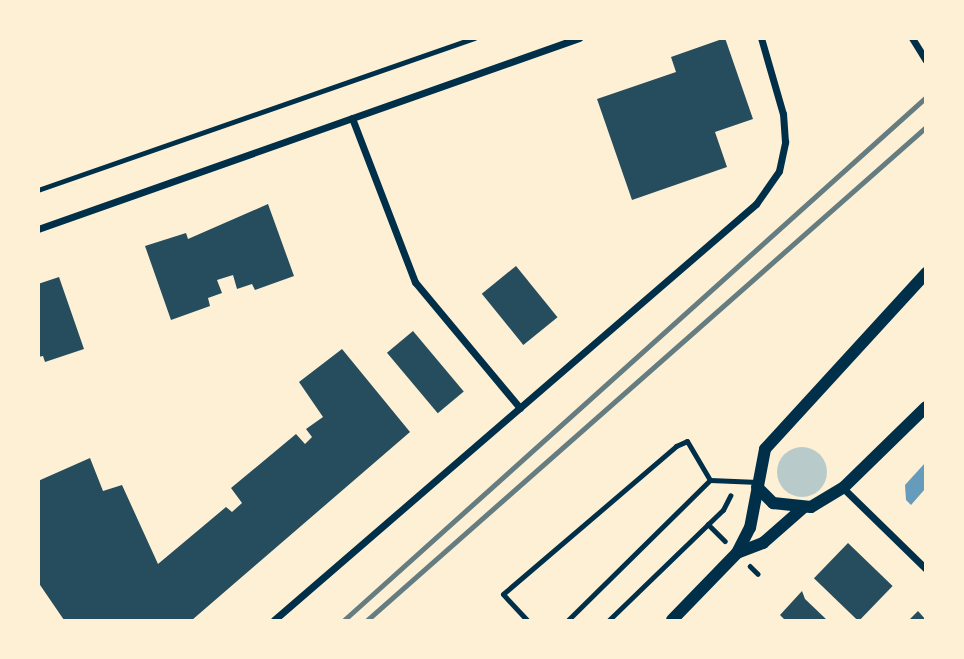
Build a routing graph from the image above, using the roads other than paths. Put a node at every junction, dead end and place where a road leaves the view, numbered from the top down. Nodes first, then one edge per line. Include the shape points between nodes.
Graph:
1 (579, 38) edge
2 (761, 38) edge
3 (912, 38) edge
4 (926, 60) edge
5 (352, 118) junction
6 (38, 229) edge
7 (926, 272) edge
8 (926, 407) edge
9 (520, 408) junction
10 (710, 480) junction
11 (757, 485) junction
12 (843, 488) junction
13 (803, 508) junction
14 (737, 553) junction
15 (926, 569) edge
16 (274, 621) edge
17 (527, 621) edge
18 (568, 621) edge
19 (672, 621) edge

1 - 5 street
2 - 9 street via 783,114 785,142 779,171 756,204
3 - 4 street
5 - 6 street
5 - 9 street via 415,282
7 - 11 street via 779,430 765,449
8 - 12 street
9 - 16 street
10 - 11 lane via 724,477
10 - 17 lane via 687,441 676,446 503,594
10 - 18 lane
11 - 13 street via 774,503
11 - 14 street via 750,528
12 - 13 street
12 - 15 street
13 - 14 street via 763,543
14 - 19 street

